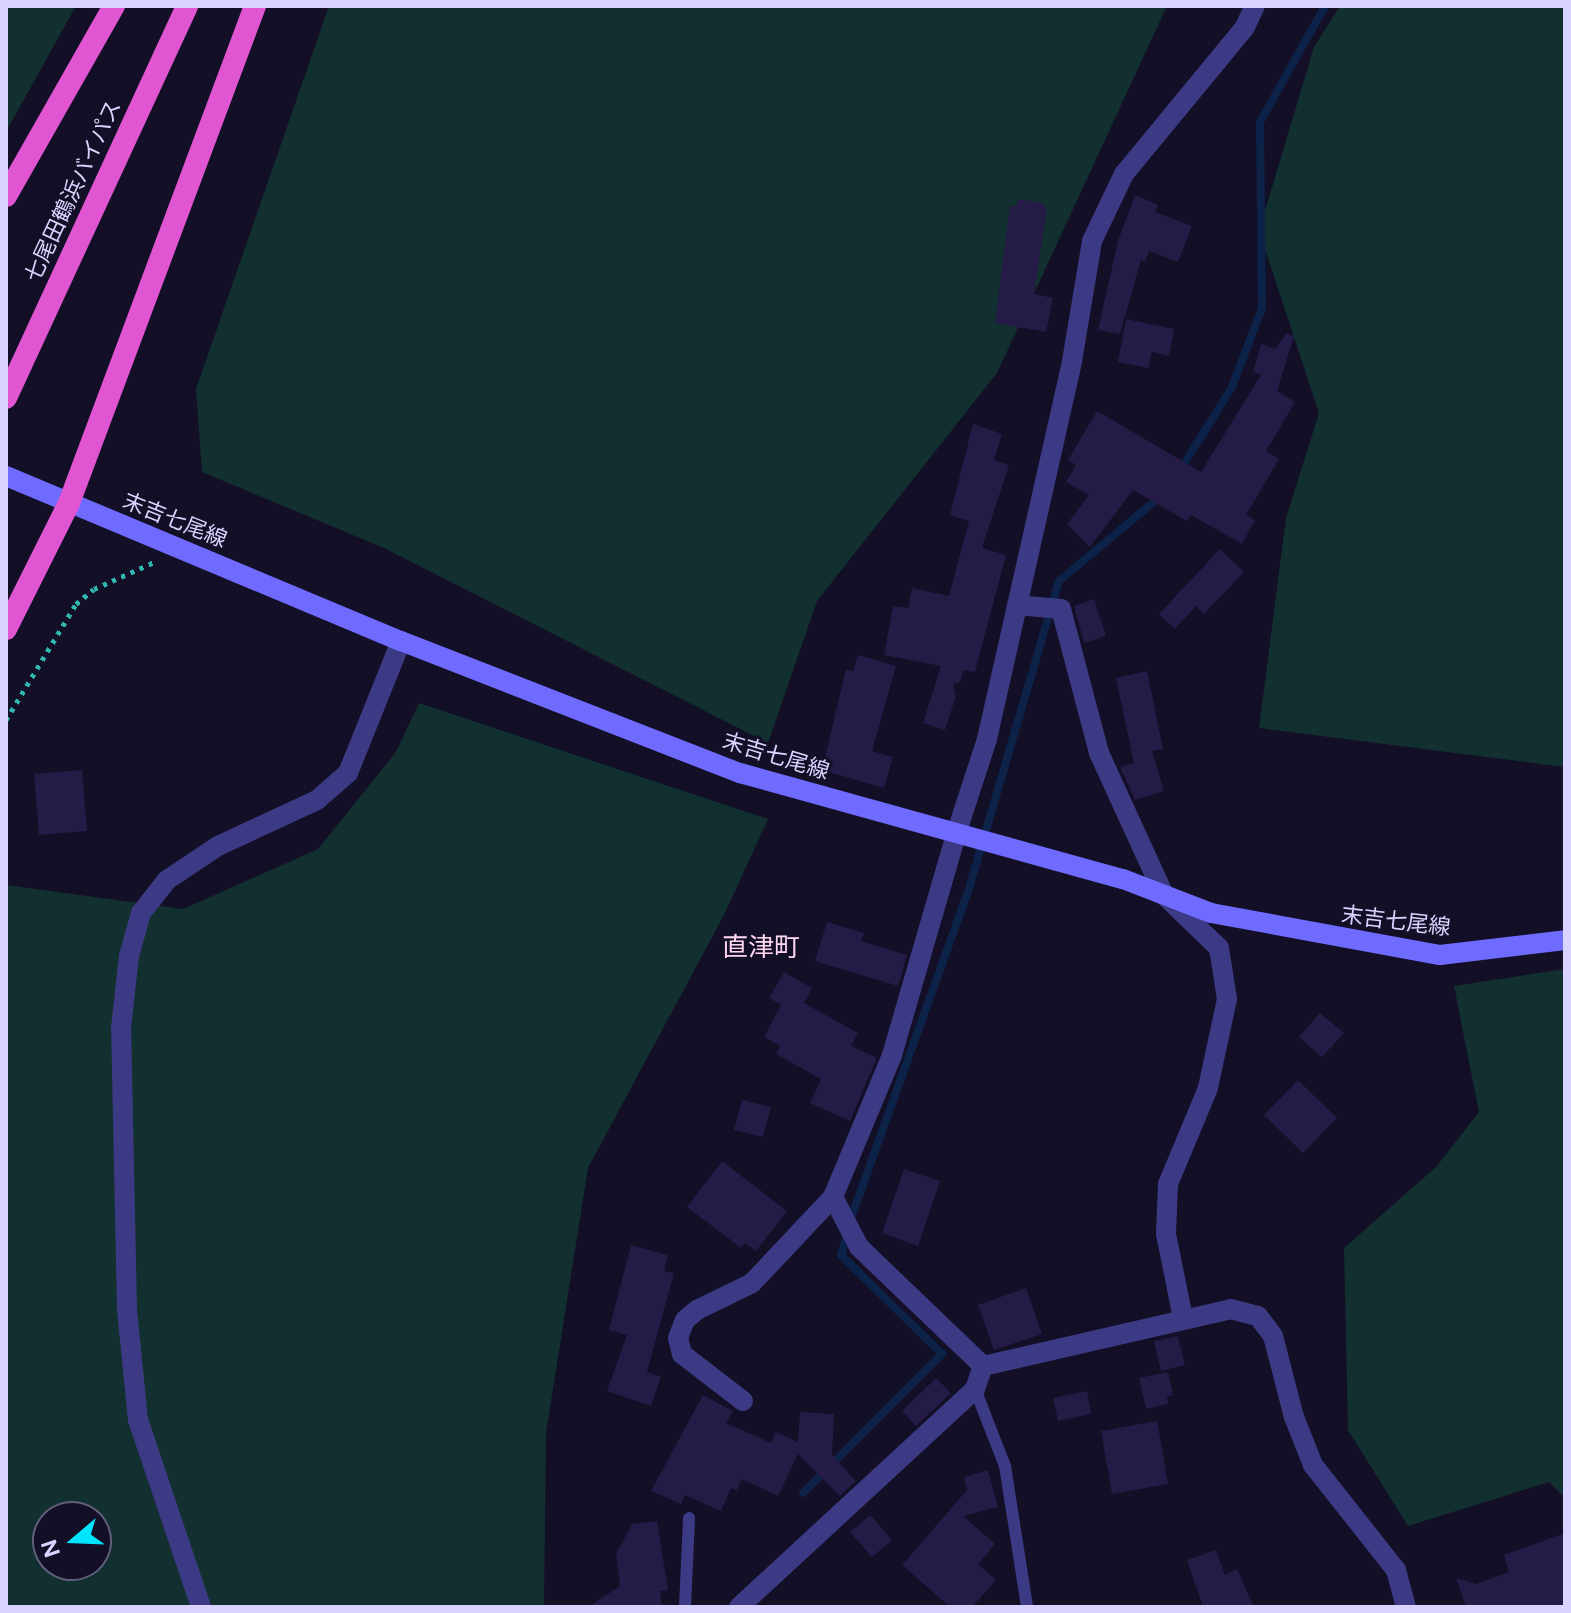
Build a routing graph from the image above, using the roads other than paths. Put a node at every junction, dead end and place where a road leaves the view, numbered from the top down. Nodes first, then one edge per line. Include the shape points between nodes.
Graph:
1 (114, 6) edge
2 (187, 6) edge
3 (255, 6) edge
4 (1255, 6) edge
5 (6, 196) edge
6 (6, 398) edge
7 (6, 476) edge
8 (69, 503) junction
9 (1017, 605) junction
10 (6, 629) edge
11 (401, 641) junction
12 (956, 834) junction
13 (1164, 895) junction
14 (1565, 940) edge
15 (833, 1197) junction
16 (1183, 1318) junction
17 (983, 1366) junction
18 (975, 1389) junction
19 (743, 1401) dead end
20 (689, 1518) dead end
21 (201, 1607) edge
22 (685, 1607) edge
23 (739, 1607) edge
24 (1027, 1607) edge
25 (1406, 1607) edge

1 - 5 highway
2 - 6 highway, 七尾田鶴浜バイパス
3 - 8 highway
4 - 9 street via 1245,27 1124,174 1092,241 1072,361
7 - 8 main road, 末吉七尾線
8 - 10 highway
8 - 11 main road, 末吉七尾線
9 - 12 street via 987,739
9 - 13 street via 1061,609 1099,753
11 - 12 main road, 末吉七尾線 via 740,773
11 - 21 street via 348,773 317,800 218,846 167,880 141,913 129,956 121,1028 127,1309 138,1420
12 - 13 main road, 末吉七尾線
12 - 15 street via 892,1055
13 - 14 main road, 末吉七尾線 via 1211,913 1289,931 1440,955
13 - 16 street via 1219,948 1227,999 1208,1088 1168,1184 1166,1234
15 - 17 street via 859,1247
15 - 19 street via 752,1283 685,1320 678,1338 682,1354
16 - 17 street
16 - 25 street via 1241,1309 1268,1325 1313,1465 1396,1570
17 - 18 street
18 - 23 street
18 - 24 lane via 1005,1466
20 - 22 lane

